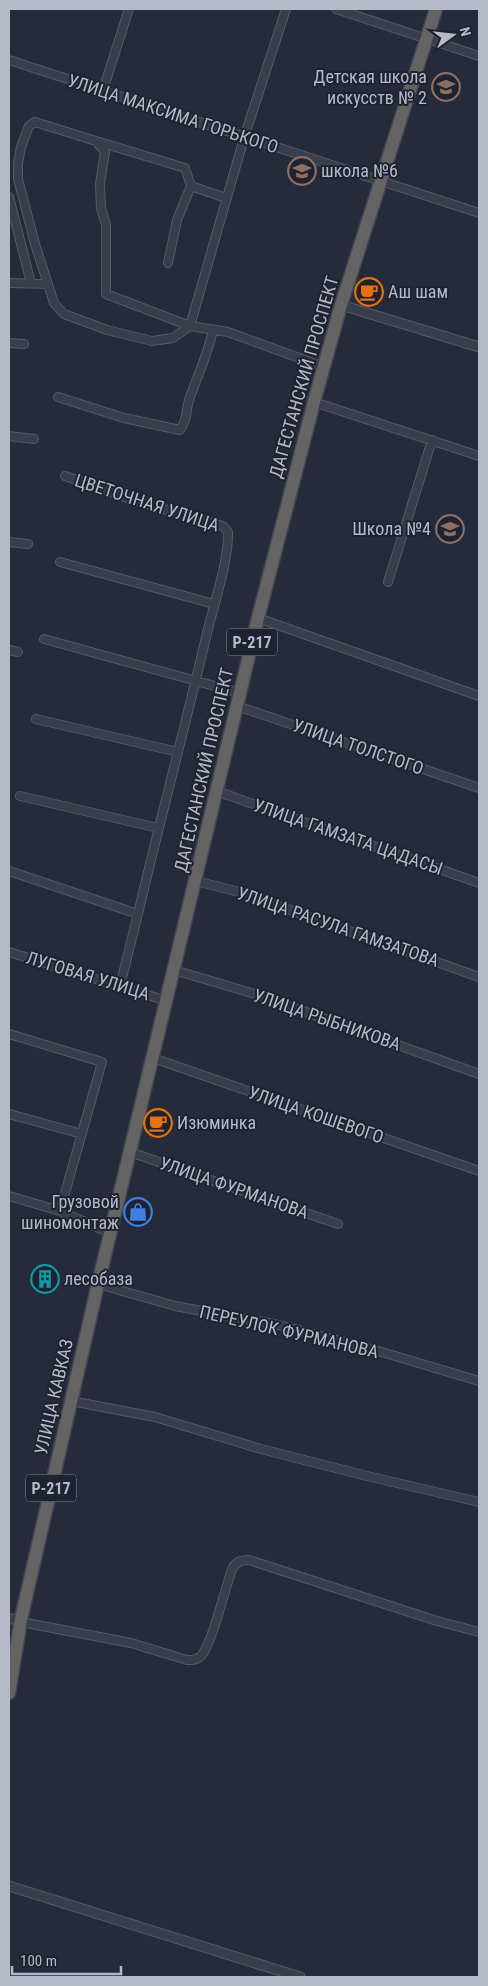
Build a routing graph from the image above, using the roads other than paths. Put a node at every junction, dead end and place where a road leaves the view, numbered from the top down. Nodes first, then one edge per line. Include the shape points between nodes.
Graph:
1 (129, 9) edge
2 (286, 9) edge
3 (336, 9) edge
4 (436, 9) edge
5 (426, 38) junction
6 (479, 56) edge
7 (9, 60) edge
8 (104, 90) junction
9 (244, 138) junction
10 (96, 141) junction
11 (382, 181) junction
12 (191, 186) junction
13 (9, 197) edge
14 (226, 198) junction
15 (479, 212) edge
16 (168, 263) dead end
17 (9, 283) edge
18 (31, 283) junction
19 (48, 284) junction
20 (341, 305) junction
21 (190, 326) junction
22 (213, 330) junction
23 (9, 343) edge
24 (24, 344) dead end
25 (479, 347) edge
26 (324, 367) junction
27 (58, 397) dead end
28 (314, 402) junction
29 (9, 436) edge
30 (34, 439) dead end
31 (432, 440) junction
32 (479, 456) edge
33 (65, 476) dead end
34 (9, 542) edge
35 (28, 544) dead end
36 (60, 562) dead end
37 (388, 582) dead end
38 (214, 604) junction
39 (258, 618) junction
40 (44, 639) dead end
41 (9, 650) edge
42 (18, 652) dead end
43 (196, 682) junction
44 (240, 693) junction
45 (479, 696) edge
46 (237, 706) junction
47 (36, 719) dead end
48 (178, 752) junction
49 (479, 788) edge
50 (216, 791) junction
51 (20, 796) dead end
52 (158, 828) junction
53 (9, 871) edge
54 (196, 880) junction
55 (479, 883) edge
56 (138, 914) junction
57 (9, 952) edge
58 (174, 970) junction
59 (479, 976) edge
60 (120, 986) junction
61 (167, 1001) junction
62 (9, 1034) edge
63 (153, 1058) junction
64 (479, 1074) edge
65 (9, 1114) edge
66 (82, 1134) junction
67 (130, 1152) junction
68 (479, 1171) edge
69 (9, 1196) edge
70 (60, 1211) junction
71 (338, 1224) dead end
72 (110, 1234) junction
73 (98, 1284) junction
74 (479, 1381) edge
75 (71, 1401) junction
76 (479, 1502) edge
77 (17, 1620) edge
78 (479, 1632) edge
79 (9, 1694) edge
80 (9, 1886) edge
81 (300, 1977) edge

1 - 8 street
2 - 9 street
3 - 5 street
4 - 5 highway, ДАГЕСТАНСКИЙ ПРОСПЕКТ / Р-217
5 - 6 street
5 - 11 highway, ДАГЕСТАНСКИЙ ПРОСПЕКТ / Р-217
7 - 8 street, УЛИЦА МАКСИМА ГОРЬКОГО
8 - 9 street, УЛИЦА МАКСИМА ГОРЬКОГО
9 - 11 street, УЛИЦА МАКСИМА ГОРЬКОГО
9 - 14 street
10 - 12 street via 185,168
10 - 19 street via 35,122 29,126 21,147 18,179
10 - 21 street via 105,152 100,184 106,225 106,294
11 - 15 street, УЛИЦА МАКСИМА ГОРЬКОГО
11 - 20 highway, ДАГЕСТАНСКИЙ ПРОСПЕКТ / Р-217
12 - 14 street
12 - 16 street via 177,220
13 - 18 street
14 - 21 street
17 - 18 street
18 - 19 street
19 - 21 street via 54,303 64,314 107,330 152,341 174,338
20 - 25 street
20 - 26 highway, ДАГЕСТАНСКИЙ ПРОСПЕКТ / Р-217
21 - 22 street
22 - 26 street via 228,332
22 - 27 street via 188,405 186,423 180,430 124,418
23 - 24 street
26 - 28 highway, ДАГЕСТАНСКИЙ ПРОСПЕКТ / Р-217
28 - 31 street
28 - 39 highway, ДАГЕСТАНСКИЙ ПРОСПЕКТ / Р-217
29 - 30 street
31 - 32 street
31 - 37 street
33 - 38 street, ЦВЕТОЧНАЯ УЛИЦА via 224,527 228,532 226,554
34 - 35 street
36 - 38 street
38 - 43 street
39 - 44 highway, ДАГЕСТАНСКИЙ ПРОСПЕКТ / Р-217
39 - 45 street
40 - 43 street
41 - 42 street
43 - 44 street
43 - 48 street
44 - 46 highway, ДАГЕСТАНСКИЙ ПРОСПЕКТ / Р-217
46 - 49 street, УЛИЦА ТОЛСТОГО
46 - 50 highway, ДАГЕСТАНСКИЙ ПРОСПЕКТ / Р-217
47 - 48 street
48 - 52 street
50 - 54 highway, ДАГЕСТАНСКИЙ ПРОСПЕКТ / Р-217
50 - 55 street, УЛИЦА ГАМЗАТА ЦАДАСЫ
51 - 52 street
52 - 56 street
53 - 56 street
54 - 58 highway, ДАГЕСТАНСКИЙ ПРОСПЕКТ / Р-217
54 - 59 street, УЛИЦА РАСУЛА ГАМЗАТОВА via 240,892
56 - 60 street
57 - 60 street, ЛУГОВАЯ УЛИЦА
58 - 61 highway, ДАГЕСТАНСКИЙ ПРОСПЕКТ / Р-217
58 - 64 street, УЛИЦА РЫБНИКОВА via 258,995
60 - 61 street, ЛУГОВАЯ УЛИЦА
61 - 63 highway, ДАГЕСТАНСКИЙ ПРОСПЕКТ / Р-217
62 - 66 street via 102,1062
63 - 67 highway, ДАГЕСТАНСКИЙ ПРОСПЕКТ / Р-217
63 - 68 street, УЛИЦА КОШЕВОГО
65 - 66 street
66 - 70 street
67 - 71 street, УЛИЦА ФУРМАНОВА
67 - 72 highway, ДАГЕСТАНСКИЙ ПРОСПЕКТ / Р-217
69 - 70 street
70 - 72 street
72 - 73 highway, ДАГЕСТАНСКИЙ ПРОСПЕКТ / Р-217
73 - 74 street, ПЕРЕУЛОК ФУРМАНОВА via 184,1308 279,1325
73 - 75 highway, УЛИЦА КАВКАЗ / Р-217
75 - 76 street via 155,1417 260,1449
75 - 77 highway, УЛИЦА КАВКАЗ / Р-217
77 - 78 street via 196,1660 208,1644 233,1567 236,1562 250,1560
77 - 79 highway, УЛИЦА КАВКАЗ / Р-217
80 - 81 street

